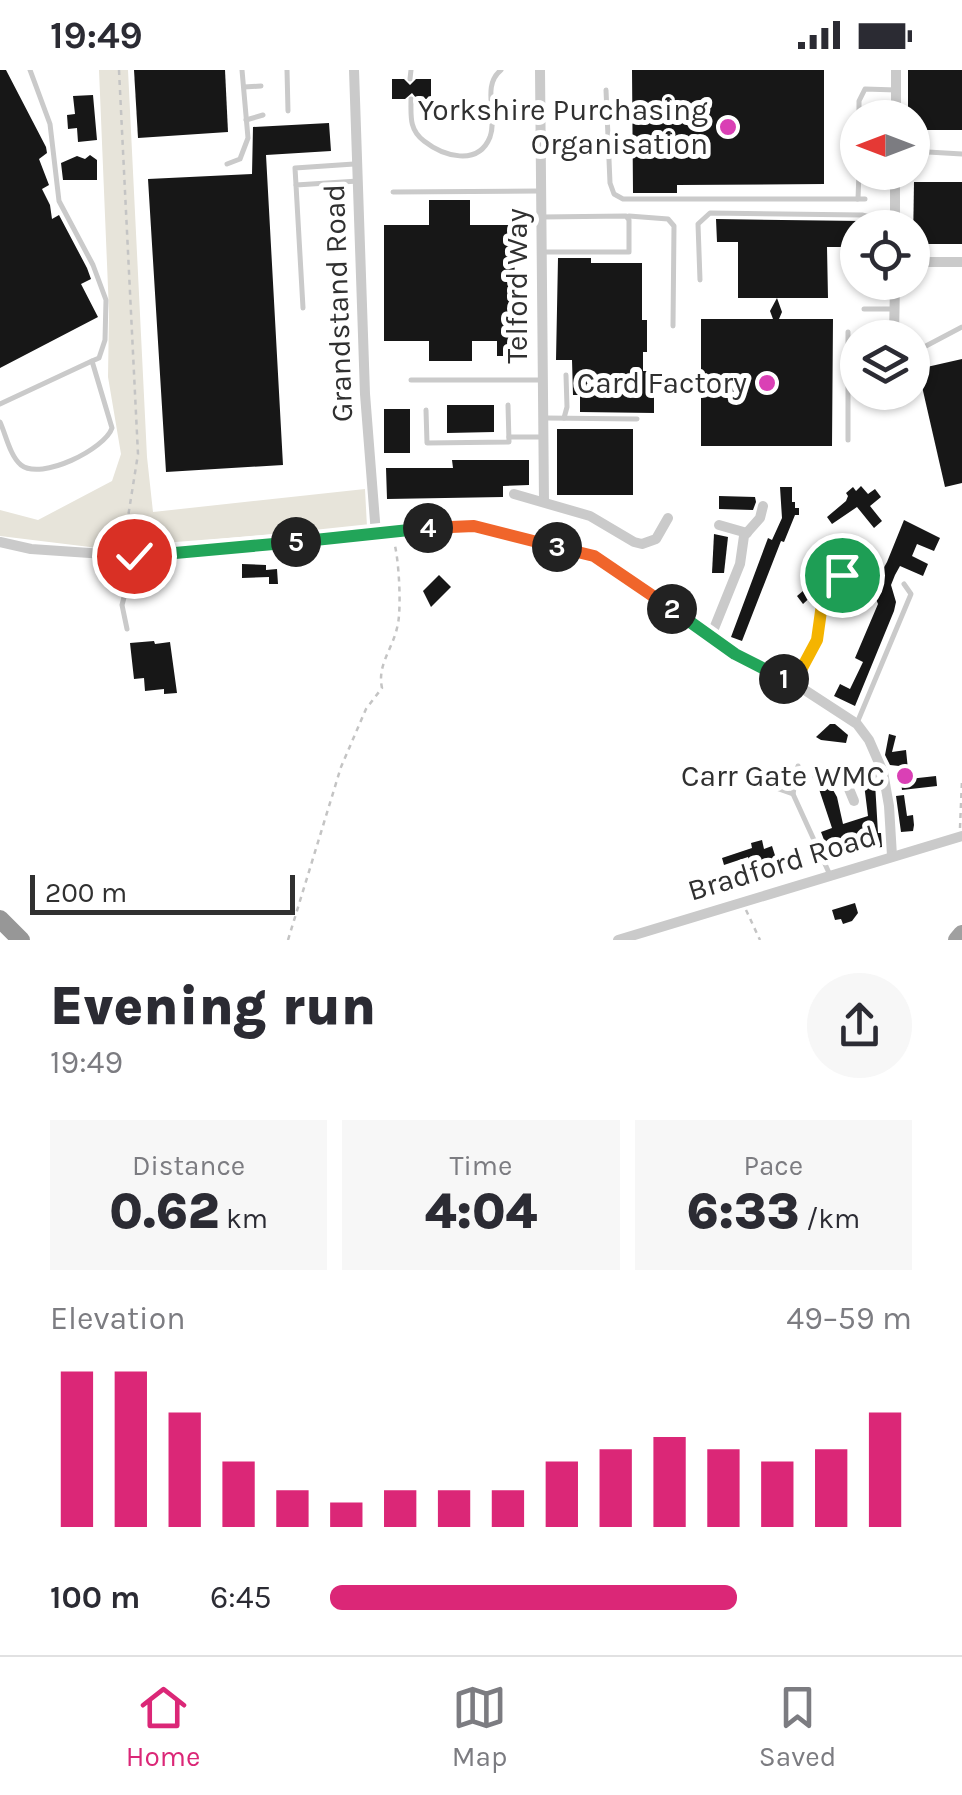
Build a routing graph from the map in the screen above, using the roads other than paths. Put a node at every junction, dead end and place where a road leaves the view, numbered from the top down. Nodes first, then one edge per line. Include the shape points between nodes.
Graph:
1 (30, 70) edge
2 (242, 70) edge
3 (288, 70) edge
4 (354, 70) edge
5 (411, 70) edge
6 (501, 70) edge
7 (540, 70) edge
8 (896, 70) edge
9 (410, 79) dead end
10 (262, 86) dead end
11 (244, 87) junction
12 (606, 90) dead end
13 (896, 90) junction
14 (410, 99) dead end
15 (859, 100) edge
16 (896, 100) edge
17 (288, 111) dead end
18 (263, 115) dead end
19 (246, 120) junction
20 (930, 152) edge
21 (962, 154) edge
22 (358, 163) junction
23 (227, 164) dead end
24 (358, 181) junction
25 (296, 185) junction
26 (542, 190) junction
27 (861, 190) edge
28 (394, 192) dead end
29 (840, 215) edge
30 (626, 216) junction
31 (542, 217) junction
32 (542, 252) junction
33 (930, 262) edge
34 (962, 262) edge
35 (700, 280) dead end
36 (894, 300) edge
37 (302, 308) dead end
38 (864, 309) dead end
39 (894, 310) junction
40 (894, 320) edge
41 (674, 326) dead end
42 (962, 327) edge
43 (930, 344) edge
44 (92, 361) junction
45 (566, 375) dead end
46 (411, 380) dead end
47 (543, 380) junction
48 (0, 404) edge
49 (508, 405) dead end
50 (426, 410) dead end
51 (848, 410) edge
52 (543, 418) junction
53 (564, 418) junction
54 (637, 419) dead end
55 (0, 422) edge
56 (543, 437) junction
57 (509, 438) junction
58 (848, 440) dead end
59 (514, 494) dead end
60 (544, 502) junction
61 (764, 506) dead end
62 (668, 518) dead end
63 (720, 525) dead end
64 (382, 533) junction
65 (747, 533) junction
66 (0, 542) edge
67 (134, 556) junction
68 (842, 561) dead end
69 (904, 584) dead end
70 (127, 629) dead end
71 (711, 636) junction
72 (794, 683) junction
73 (857, 724) junction
74 (798, 766) dead end
75 (756, 772) dead end
76 (883, 772) junction
77 (844, 776) junction
78 (816, 778) dead end
79 (792, 794) junction
80 (854, 801) dead end
81 (962, 836) edge
82 (892, 856) junction
83 (830, 874) junction
84 (0, 919) edge
85 (962, 934) edge
86 (654, 935) edge
87 (21, 940) edge
88 (618, 940) edge
89 (957, 940) edge

1 - 44 lane via 50,124 59,201 106,300 105,340
2 - 11 lane
3 - 17 lane
4 - 22 street, Grandstand Road
5 - 9 lane
6 - 14 lane via 490,91 491,135 469,157 455,157 417,136
7 - 26 street, Telford Way
8 - 13 street
10 - 11 lane
11 - 19 lane
12 - 27 lane via 610,183 623,200 862,199
13 - 15 lane via 865,89
13 - 16 street
18 - 19 lane
19 - 23 lane via 240,159
20 - 21 lane
22 - 24 street, Grandstand Road
22 - 25 lane via 295,168
24 - 25 lane
24 - 64 street, Grandstand Road via 365,394
25 - 37 lane
26 - 28 lane
26 - 31 street, Telford Way
29 - 35 lane via 710,213 698,224
30 - 31 lane
30 - 32 lane via 627,252
30 - 41 lane via 668,219 674,226
31 - 32 street, Telford Way
32 - 47 street, Telford Way
33 - 34 street
36 - 39 street
38 - 39 lane
39 - 40 street
42 - 43 lane
44 - 48 lane
44 - 55 lane via 112,428 103,442 50,469 26,469
45 - 53 lane
46 - 47 lane
47 - 52 street, Telford Way
49 - 57 lane
50 - 57 lane via 426,443
51 - 58 lane
52 - 53 lane
52 - 56 street, Telford Way
53 - 54 lane
56 - 57 lane
56 - 60 street, Telford Way
59 - 60 street
60 - 62 street via 590,516 642,544 656,539
61 - 65 street
63 - 65 street
64 - 67 street
64 - 71 street via 474,526 594,556
65 - 71 street
66 - 67 street
67 - 70 lane via 122,605
68 - 72 street via 846,583 822,604 817,640
69 - 73 lane via 911,594
71 - 72 street
72 - 73 street
73 - 76 street
74 - 79 lane
75 - 79 lane
76 - 77 street
76 - 82 street
77 - 78 lane
77 - 80 street
79 - 83 lane
81 - 82 street, Bradford Road
82 - 83 street, Bradford Road
83 - 86 street, Bradford Road
84 - 87 highway
85 - 89 highway
86 - 88 street, Bradford Road

